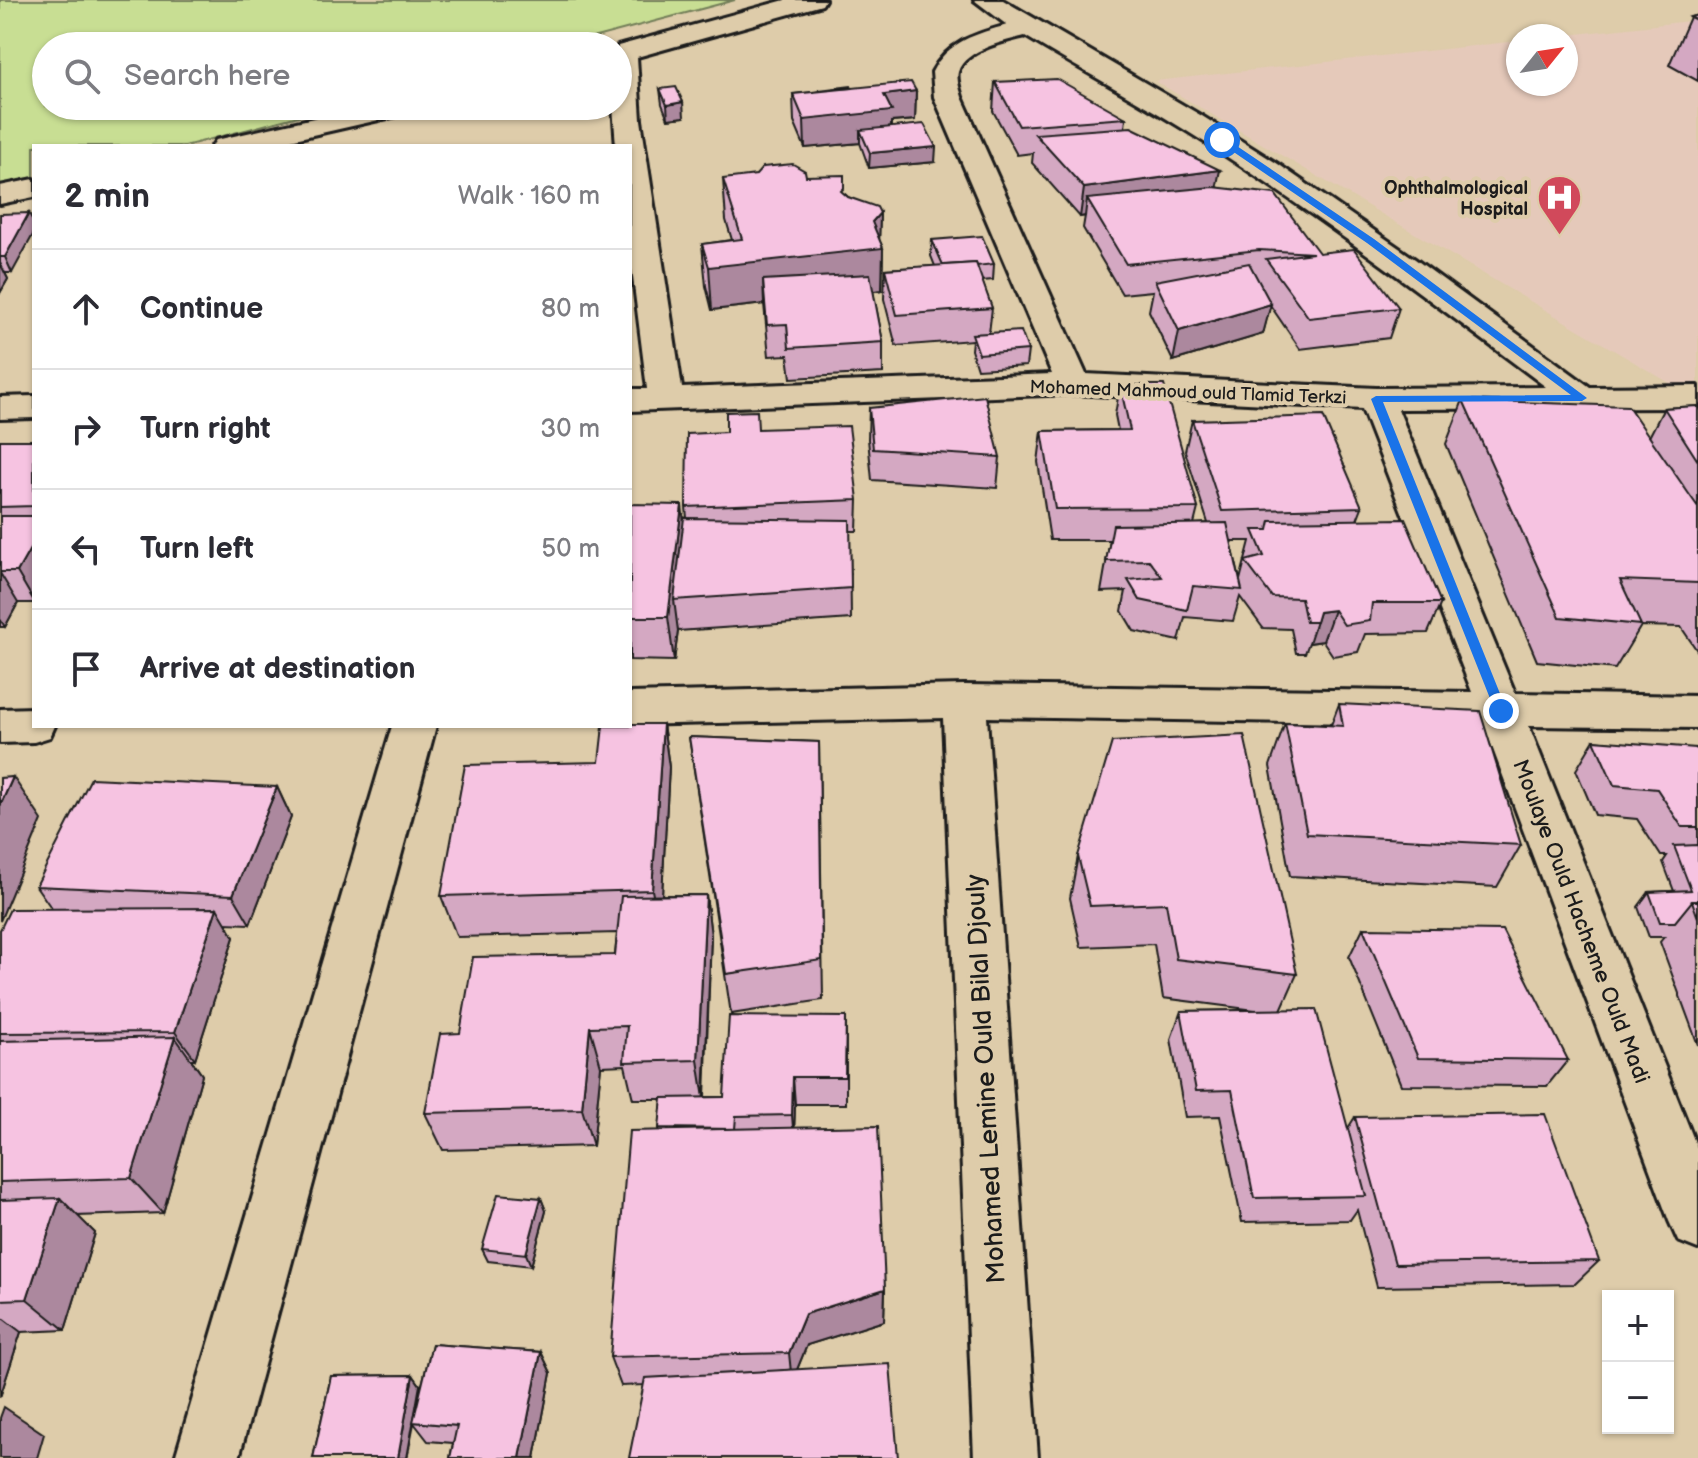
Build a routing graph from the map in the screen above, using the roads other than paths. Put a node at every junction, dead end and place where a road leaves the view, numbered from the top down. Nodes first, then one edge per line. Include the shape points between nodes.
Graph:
1 (813, 0) edge
2 (986, 0) edge
3 (1026, 27) junction
4 (632, 51) edge
5 (344, 120) edge
6 (349, 120) edge
7 (627, 120) edge
8 (235, 144) edge
9 (338, 144) edge
10 (630, 144) edge
11 (632, 156) edge
12 (32, 188) edge
13 (0, 195) edge
14 (1073, 384) junction
15 (1698, 397) edge
16 (1582, 398) junction
17 (666, 399) junction
18 (1376, 399) junction
19 (632, 400) edge
20 (32, 407) edge
21 (0, 408) edge
22 (964, 701) junction
23 (632, 709) edge
24 (1501, 711) junction
25 (1698, 712) edge
26 (32, 725) edge
27 (0, 726) edge
28 (413, 728) edge
29 (1698, 1221) edge
30 (207, 1458) edge
31 (1006, 1458) edge

1 - 4 street
2 - 3 street
3 - 14 street via 971,46 951,60 944,75 948,97
3 - 16 street via 1222,140 1370,241
5 - 8 street
6 - 9 street
7 - 10 street
11 - 17 street
12 - 13 street
14 - 17 street, Mohamed Mahmoud ould Tlamid Terkzi
14 - 18 street, Mohamed Mahmoud ould Tlamid Terkzi
15 - 16 street, Mohamed Mahmoud ould Tlamid Terkzi
16 - 18 street, Mohamed Mahmoud ould Tlamid Terkzi
17 - 19 street, Mohamed Mahmoud ould Tlamid Terkzi
18 - 24 street, Moulaye Ould Hacheme Ould Madi
20 - 21 street
22 - 23 street
22 - 24 street
22 - 31 street, Mohamed Lemine Ould Bilal Djouly
24 - 25 street
24 - 29 street, Moulaye Ould Hacheme Ould Madi
26 - 27 street
28 - 30 street

